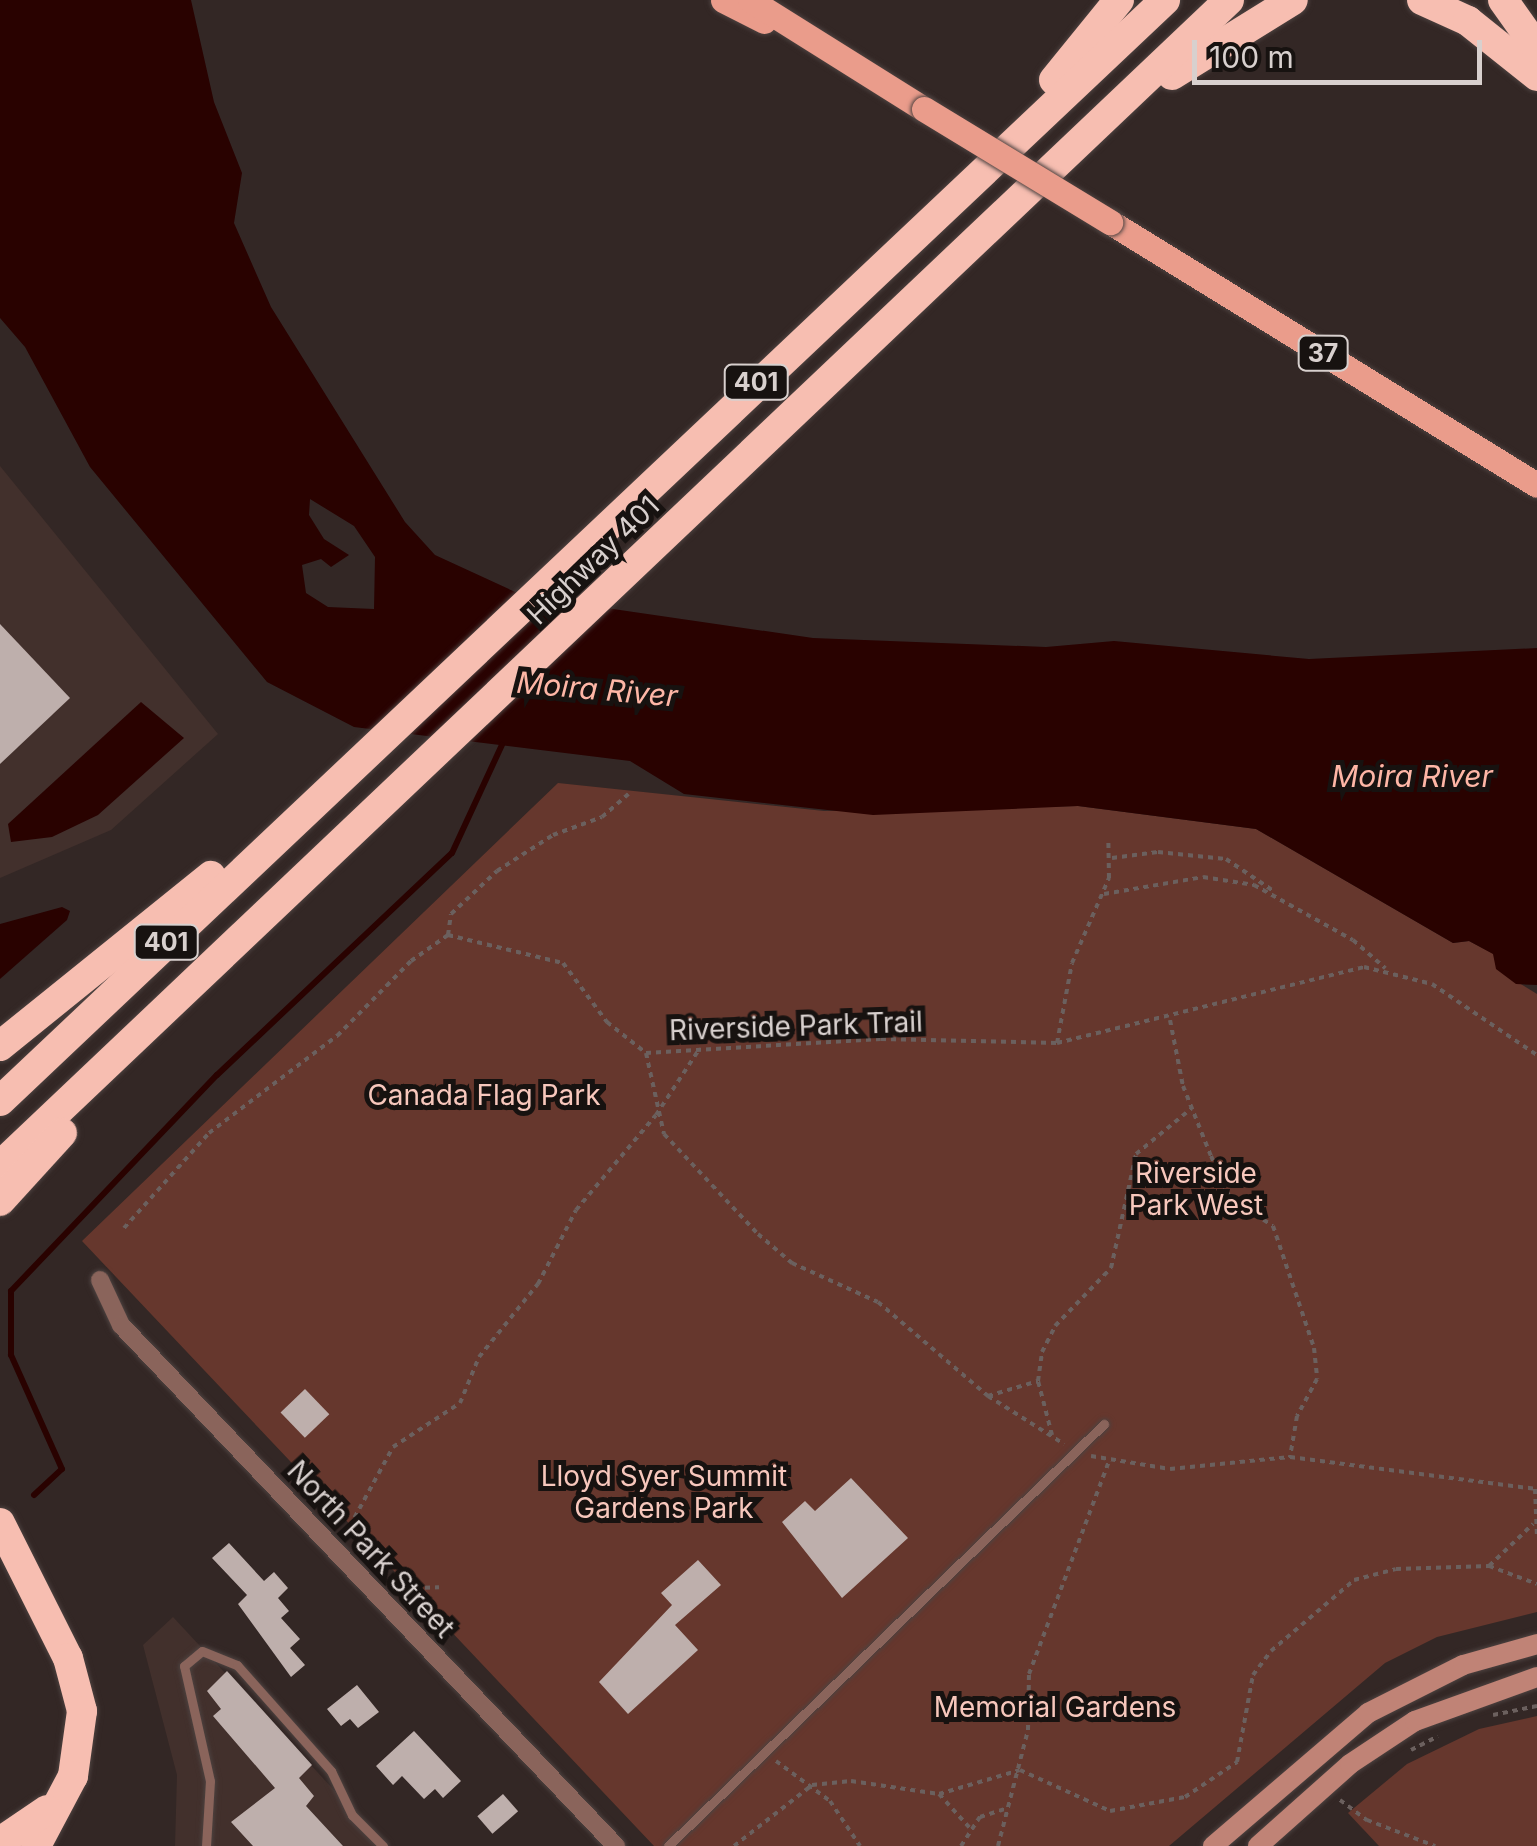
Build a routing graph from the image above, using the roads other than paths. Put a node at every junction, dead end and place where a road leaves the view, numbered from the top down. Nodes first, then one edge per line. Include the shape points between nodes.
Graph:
1 (722, 0) edge
2 (750, 0) edge
3 (1119, 0) edge
4 (1165, 0) edge
5 (1228, 0) edge
6 (1293, 0) edge
7 (1422, 0) edge
8 (1503, 0) edge
9 (1537, 48) edge
10 (867, 74) junction
11 (1537, 76) edge
12 (965, 186) junction
13 (971, 244) junction
14 (1537, 485) edge
15 (340, 777) junction
16 (237, 943) junction
17 (0, 1046) edge
18 (0, 1101) edge
19 (0, 1166) edge
20 (0, 1201) edge
21 (100, 1280) dead end
22 (1104, 1424) dead end
23 (2, 1530) edge
24 (1537, 1644) edge
25 (1537, 1677) edge
26 (74, 1776) junction
27 (0, 1842) edge
28 (36, 1846) edge
29 (206, 1846) edge
30 (383, 1846) edge
31 (616, 1846) edge
32 (668, 1846) edge
33 (1214, 1846) edge
34 (1258, 1846) edge

1 - 10 main road
2 - 10 main road, 37
3 - 12 highway
4 - 12 highway, Highway 401 / 401
5 - 13 highway, Highway 401 / 401
6 - 13 highway via 1180,69
7 - 11 highway via 1468,21
8 - 9 highway
10 - 14 main road, 37, bridge
12 - 15 highway, Highway 401 / 401
13 - 16 highway, Highway 401 / 401
15 - 17 highway
15 - 18 highway, Highway 401 / 401
16 - 19 highway, Highway 401 / 401
16 - 20 highway
21 - 31 street, North Park Street via 121,1325
22 - 32 lane
23 - 26 highway via 77,1685 82,1731
24 - 33 main road via 1463,1665 1368,1713
25 - 34 main road via 1415,1721 1350,1764
26 - 27 highway via 38,1820
26 - 28 highway
29 - 30 lane via 210,1781 184,1666 202,1651 237,1664 331,1771 352,1815

